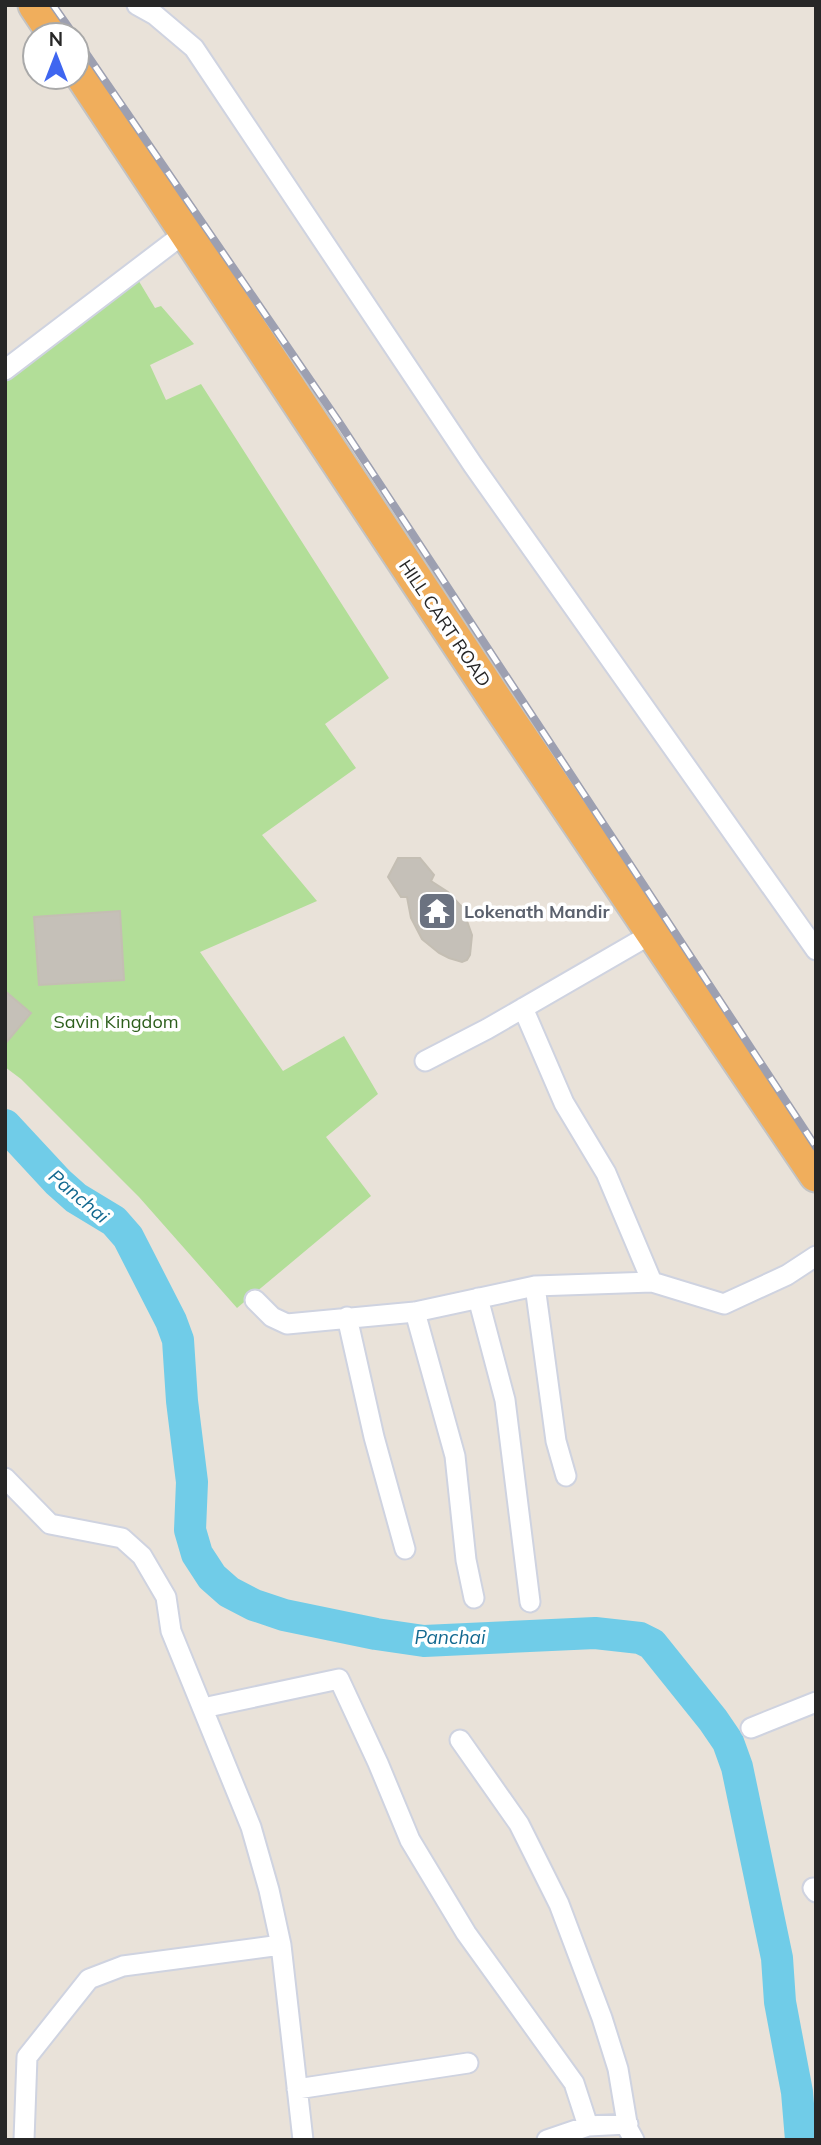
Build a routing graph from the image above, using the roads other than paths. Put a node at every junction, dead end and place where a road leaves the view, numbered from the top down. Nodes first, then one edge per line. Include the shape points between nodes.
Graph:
1 (35, 5) edge
2 (137, 5) edge
3 (46, 21) edge
4 (91, 89) edge
5 (186, 232) junction
6 (5, 370) edge
7 (653, 933) junction
8 (816, 950) edge
9 (523, 1008) junction
10 (425, 1061) dead end
11 (816, 1175) edge
12 (816, 1256) edge
13 (652, 1282) junction
14 (535, 1286) junction
15 (478, 1298) junction
16 (255, 1300) dead end
17 (415, 1312) junction
18 (346, 1317) junction
19 (566, 1476) dead end
20 (5, 1478) edge
21 (405, 1549) dead end
22 (474, 1598) dead end
23 (530, 1602) dead end
24 (816, 1702) edge
25 (203, 1708) junction
26 (751, 1728) dead end
27 (460, 1740) dead end
28 (281, 1945) junction
29 (468, 2063) dead end
30 (297, 2089) junction
31 (588, 2126) junction
32 (631, 2132) edge
33 (23, 2140) edge
34 (303, 2140) edge
35 (547, 2140) edge

1 - 3 highway
2 - 8 street via 194,48 473,465
4 - 5 highway, HILL CART ROAD
5 - 6 street
5 - 7 highway, HILL CART ROAD
7 - 9 street
7 - 11 highway, HILL CART ROAD
9 - 10 street
9 - 13 street via 564,1102 606,1173
12 - 13 street via 724,1304
13 - 14 street
14 - 15 street
14 - 19 street via 556,1441
15 - 17 street
15 - 23 street via 505,1400
16 - 18 street via 286,1324
17 - 18 street
17 - 22 street via 454,1456
18 - 21 street
20 - 25 street via 50,1524 122,1538 142,1556 166,1597 172,1631
24 - 26 street
25 - 28 street via 251,1827
25 - 31 street via 340,1679 410,1840 466,1933 574,2083
27 - 32 street via 519,1824 559,1904 614,2056
28 - 30 street
28 - 33 street via 123,1966 89,1979 26,2057
29 - 30 street
30 - 34 street
31 - 32 street
31 - 35 street

